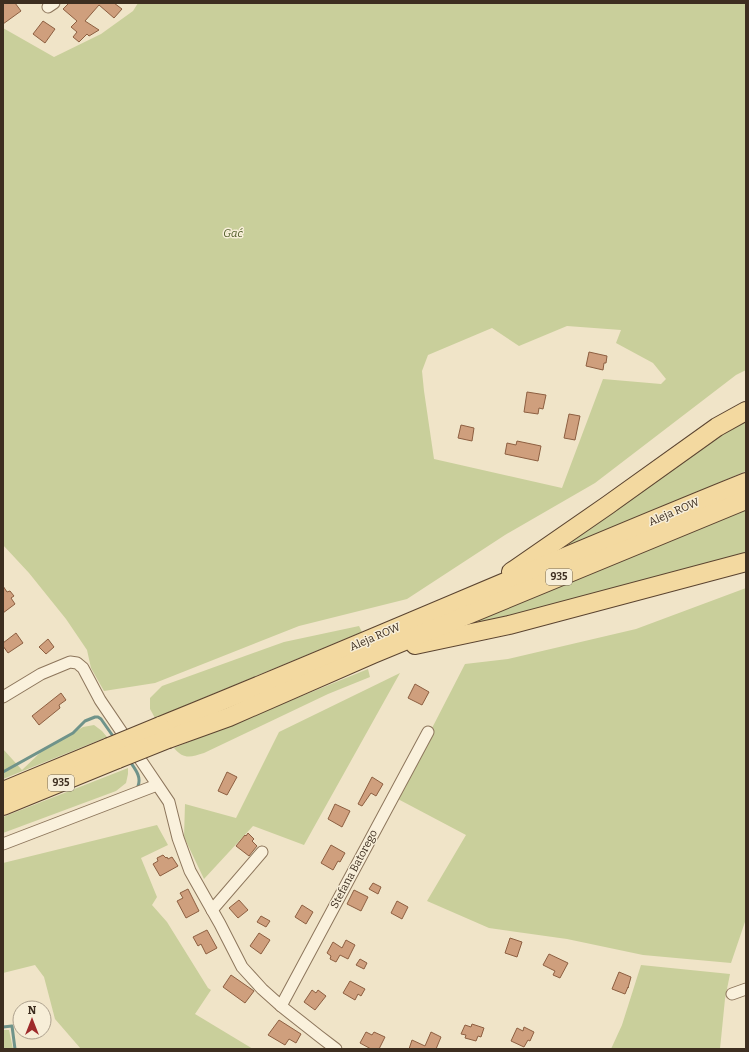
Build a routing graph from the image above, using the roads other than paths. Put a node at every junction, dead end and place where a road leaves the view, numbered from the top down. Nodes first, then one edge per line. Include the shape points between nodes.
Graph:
1 (746, 411) edge
2 (746, 482) edge
3 (746, 500) edge
4 (746, 562) edge
5 (484, 591) junction
6 (373, 654) junction
7 (3, 697) edge
8 (164, 732) junction
9 (428, 732) dead end
10 (114, 753) junction
11 (157, 784) junction
12 (3, 791) edge
13 (3, 806) edge
14 (3, 844) edge
15 (262, 852) dead end
16 (212, 910) junction
17 (746, 989) edge
18 (732, 994) dead end
19 (281, 1006) junction
20 (336, 1049) edge

1 - 5 main road via 717,427
2 - 5 main road, Aleja ROW / 935
3 - 6 main road, Aleja ROW / 935
4 - 6 main road via 509,625
5 - 8 main road, Aleja ROW / 935 via 271,681
6 - 8 main road, Aleja ROW / 935 via 229,717
7 - 11 street via 41,674 70,662 77,662
8 - 10 main road, Aleja ROW / 935, bridge
9 - 19 street, Stefana Batorego
10 - 12 main road, Aleja ROW / 935
10 - 13 main road, Aleja ROW / 935
11 - 14 street
11 - 16 street via 169,802 190,871
15 - 16 street
16 - 19 street via 242,967
17 - 18 street
19 - 20 street

